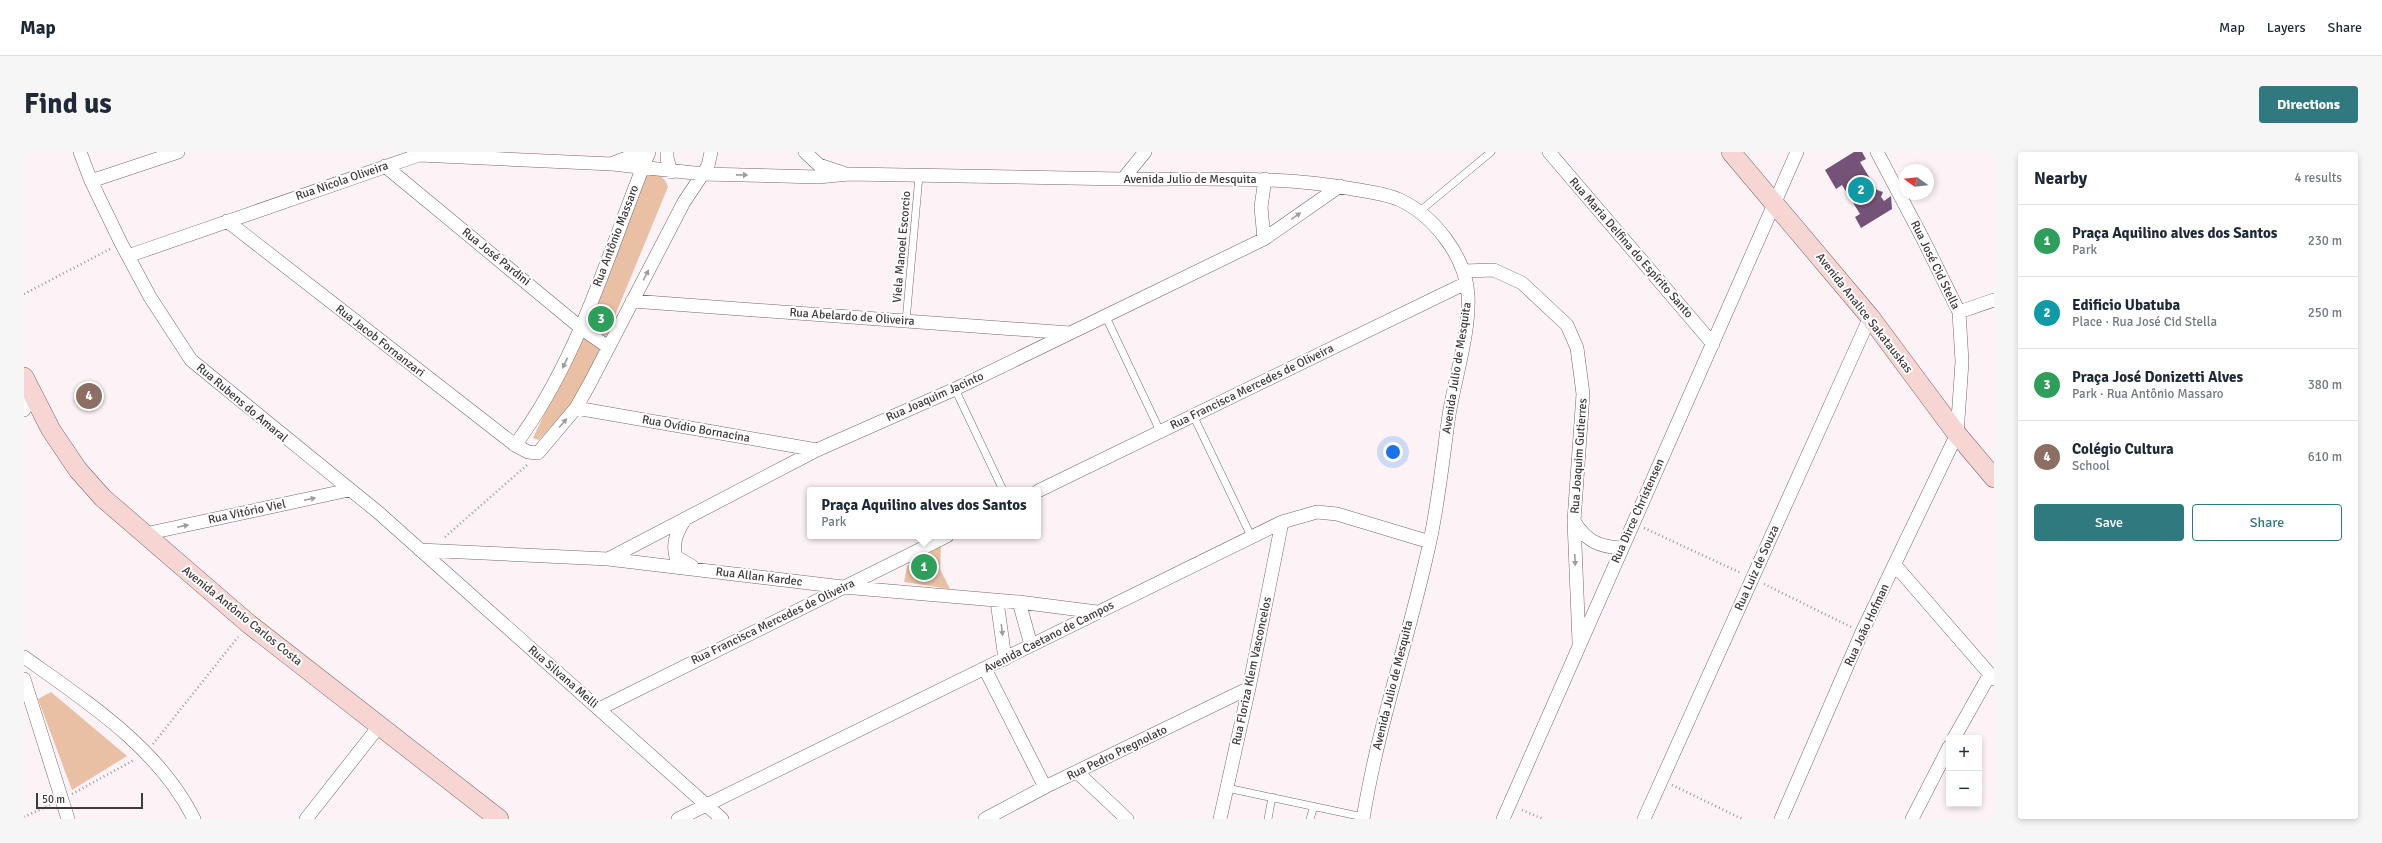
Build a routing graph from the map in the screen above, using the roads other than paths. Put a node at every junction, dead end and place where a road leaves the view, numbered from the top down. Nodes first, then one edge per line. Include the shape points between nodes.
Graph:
1 (80, 152) edge
2 (178, 152) edge
3 (604, 152) edge
4 (643, 152) edge
5 (649, 152) edge
6 (668, 152) edge
7 (711, 152) edge
8 (805, 152) edge
9 (1145, 152) edge
10 (1491, 152) edge
11 (1549, 152) edge
12 (1731, 152) edge
13 (1797, 152) edge
14 (1877, 152) edge
15 (421, 154) edge
16 (593, 163) junction
17 (612, 164) junction
18 (385, 166) junction
19 (642, 169) junction
20 (671, 172) junction
21 (703, 174) junction
22 (849, 174) junction
23 (919, 176) junction
24 (1123, 179) junction
25 (1265, 179) junction
26 (91, 181) junction
27 (1340, 186) junction
28 (1775, 204) junction
29 (1420, 211) junction
30 (227, 221) junction
31 (1264, 239) junction
32 (128, 256) junction
33 (1465, 277) junction
34 (1994, 300) edge
35 (632, 301) junction
36 (1959, 312) junction
37 (1105, 315) junction
38 (1870, 317) junction
39 (906, 321) junction
40 (581, 328) junction
41 (1072, 333) junction
42 (1713, 344) junction
43 (608, 347) junction
44 (28, 385) edge
45 (955, 389) junction
46 (576, 408) junction
47 (24, 410) edge
48 (1193, 415) junction
49 (1160, 431) junction
50 (1957, 434) junction
51 (514, 445) junction
52 (817, 450) junction
53 (1994, 478) edge
54 (1003, 487) edge
55 (349, 490) junction
56 (1041, 490) edge
57 (685, 519) junction
58 (1574, 521) junction
59 (1282, 522) junction
60 (145, 534) junction
61 (1251, 536) junction
62 (941, 539) edge
63 (1430, 542) junction
64 (1622, 548) junction
65 (420, 550) junction
66 (608, 559) junction
67 (1895, 565) junction
68 (701, 570) junction
69 (843, 587) junction
70 (997, 601) junction
71 (1019, 602) junction
72 (1097, 612) junction
73 (1031, 645) junction
74 (1579, 645) junction
75 (24, 657) edge
76 (1005, 659) junction
77 (985, 669) junction
78 (1992, 676) edge
79 (24, 679) edge
80 (1249, 688) junction
81 (599, 709) junction
82 (380, 725) junction
83 (1956, 735) edge
84 (1946, 754) edge
85 (1078, 773) junction
86 (1046, 787) junction
87 (1227, 788) junction
88 (1272, 797) junction
89 (704, 805) junction
90 (1314, 806) junction
91 (1363, 818) edge
92 (68, 819) edge
93 (194, 819) edge
94 (306, 819) edge
95 (499, 819) edge
96 (678, 819) edge
97 (722, 819) edge
98 (984, 819) edge
99 (1128, 819) edge
100 (1220, 819) edge
101 (1268, 819) edge
102 (1310, 819) edge
103 (1503, 819) edge
104 (1644, 819) edge
105 (1781, 819) edge
106 (1912, 819) edge

1 - 26 street, Rua Rubens do Amaral
2 - 26 street
3 - 16 street
4 - 17 street, Rua Nicola Oliveira
5 - 19 street, Rua Antônio Massaro
6 - 20 street
7 - 21 street
8 - 22 street, Avenida Julio de Mesquita via 819,165
9 - 24 street
10 - 29 lane
11 - 42 street, Rua Maria Delfina do Espírito Santo
12 - 28 main road, Avenida Analice Sakatauskas
13 - 28 street, Rua Dirce Christensen
14 - 36 street, Rua José Cid Stella
15 - 16 street, Rua Nicola Oliveira
15 - 18 street, Rua Nicola Oliveira
16 - 17 street, Rua Nicola Oliveira
17 - 19 street, Rua Nicola Oliveira
18 - 30 street, Rua Nicola Oliveira
18 - 40 street, Rua José Pardini
19 - 20 street, Rua Nicola Oliveira
19 - 40 street, Rua Antônio Massaro
20 - 21 street, Rua Nicola Oliveira
21 -> 22 street, Avenida Julio de Mesquita via 818,178
35 -> 21 street via 684,202
22 - 23 street, Avenida Julio de Mesquita
23 - 24 street, Avenida Julio de Mesquita
23 - 39 lane, Viela Manoel Escorcio
24 - 25 street, Avenida Julio de Mesquita
25 - 27 street, Avenida Julio de Mesquita
25 - 31 street via 1261,207
26 - 32 street, Rua Rubens do Amaral
27 - 29 street, Avenida Julio de Mesquita via 1391,196
31 -> 27 street, Rua Joaquim Jacinto
28 - 38 main road, Avenida Analice Sakatauskas
28 - 42 street, Rua Dirce Christensen
29 - 33 street, Avenida Julio de Mesquita via 1449,243
30 - 32 street, Rua Nicola Oliveira
30 - 51 street, Rua Jacob Fornanzari
31 - 37 street, Rua Joaquim Jacinto
32 - 55 street, Rua Rubens do Amaral via 150,297 191,360
33 - 48 street, Rua Francisca Mercedes de Oliveira
33 - 58 street, Rua Joaquim Gutierres via 1494,270 1522,283 1567,325 1580,365 1583,394
33 - 63 street, Avenida Julio de Mesquita via 1468,296 1463,342 1449,413
34 - 36 street
35 - 39 street, Rua Abelardo de Oliveira
35 - 43 street
36 - 50 street, Rua José Cid Stella via 1962,362
37 - 41 street, Rua Joaquim Jacinto
37 - 49 lane
38 - 50 main road, Avenida Analice Sakatauskas
38 - 104 street, Rua Luiz de Souza
39 - 41 street, Rua Abelardo de Oliveira
40 - 43 street, Rua José Pardini
40 -> 51 street, Rua Antônio Massaro via 546,400
41 - 45 street, Rua Joaquim Jacinto
42 - 64 street, Rua Dirce Christensen
43 - 46 street
44 - 47 street
44 - 60 main road, Avenida Antônio Carlos Costa via 52,430 78,470 103,498
45 - 52 street, Rua Joaquim Jacinto
45 - 54 lane
51 -> 46 street, Rua Jacob Fornanzari via 528,452 538,453
46 - 52 street, Rua Ovídio Bornacina
48 - 49 street, Rua Francisca Mercedes de Oliveira
48 - 61 lane
49 - 56 street, Rua Francisca Mercedes de Oliveira
50 - 53 main road, Avenida Analice Sakatauskas
50 - 67 street, Rua João Hofman
52 - 57 street, Rua Joaquim Jacinto
60 -> 55 street, Rua Vitório Viel
55 - 65 street, Rua Rubens do Amaral
57 - 66 street, Rua Joaquim Jacinto
57 - 68 street via 676,534 676,557
58 - 64 street, Rua Joaquim Gutierres via 1581,533 1593,542 1606,547
58 -> 74 street, Rua Joaquim Gutierres
59 - 61 street, Avenida Caetano de Campos
59 - 63 street, Avenida Caetano de Campos via 1318,512 1337,514
59 - 80 street, Rua Floriza Klem Vasconcelos
60 - 82 main road, Avenida Antônio Carlos Costa via 249,624
61 - 72 street, Avenida Caetano de Campos
62 - 69 street, Rua Francisca Mercedes de Oliveira
63 - 91 street, Avenida Julio de Mesquita via 1381,729
64 - 74 street, Rua Dirce Christensen
65 - 66 street, Rua Allan Kardec
65 - 81 street, Rua Silvana Melli
66 - 68 street, Rua Allan Kardec
67 - 78 street
67 - 105 street, Rua João Hofman via 1862,632
68 - 69 street, Rua Allan Kardec
69 - 70 street, Rua Allan Kardec
69 - 81 street, Rua Francisca Mercedes de Oliveira
70 - 71 street, Rua Allan Kardec
70 -> 76 street
71 - 72 street, Rua Allan Kardec
71 - 73 street
72 - 73 street, Avenida Caetano de Campos
73 - 76 street, Avenida Caetano de Campos
74 - 103 street, Rua Dirce Christensen
75 - 93 street via 94,707 146,753 164,772
76 - 77 street, Avenida Caetano de Campos
77 - 86 street
77 - 89 street, Avenida Caetano de Campos
78 - 83 street
79 - 92 street
80 - 85 street, Rua Pedro Pregnolato
80 - 87 street, Rua Floriza Klem Vasconcelos
81 - 89 street, Rua Silvana Melli
82 - 94 street
82 - 95 main road, Avenida Antônio Carlos Costa
84 - 106 street
85 - 86 street, Rua Pedro Pregnolato
85 - 99 street
86 - 98 street, Rua Pedro Pregnolato
87 - 88 lane
87 - 100 street, Rua Floriza Klem Vasconcelos
88 - 90 lane
88 - 101 lane
89 - 96 street, Avenida Caetano de Campos
89 - 97 street, Rua Silvana Melli
90 - 91 lane
90 - 102 lane

